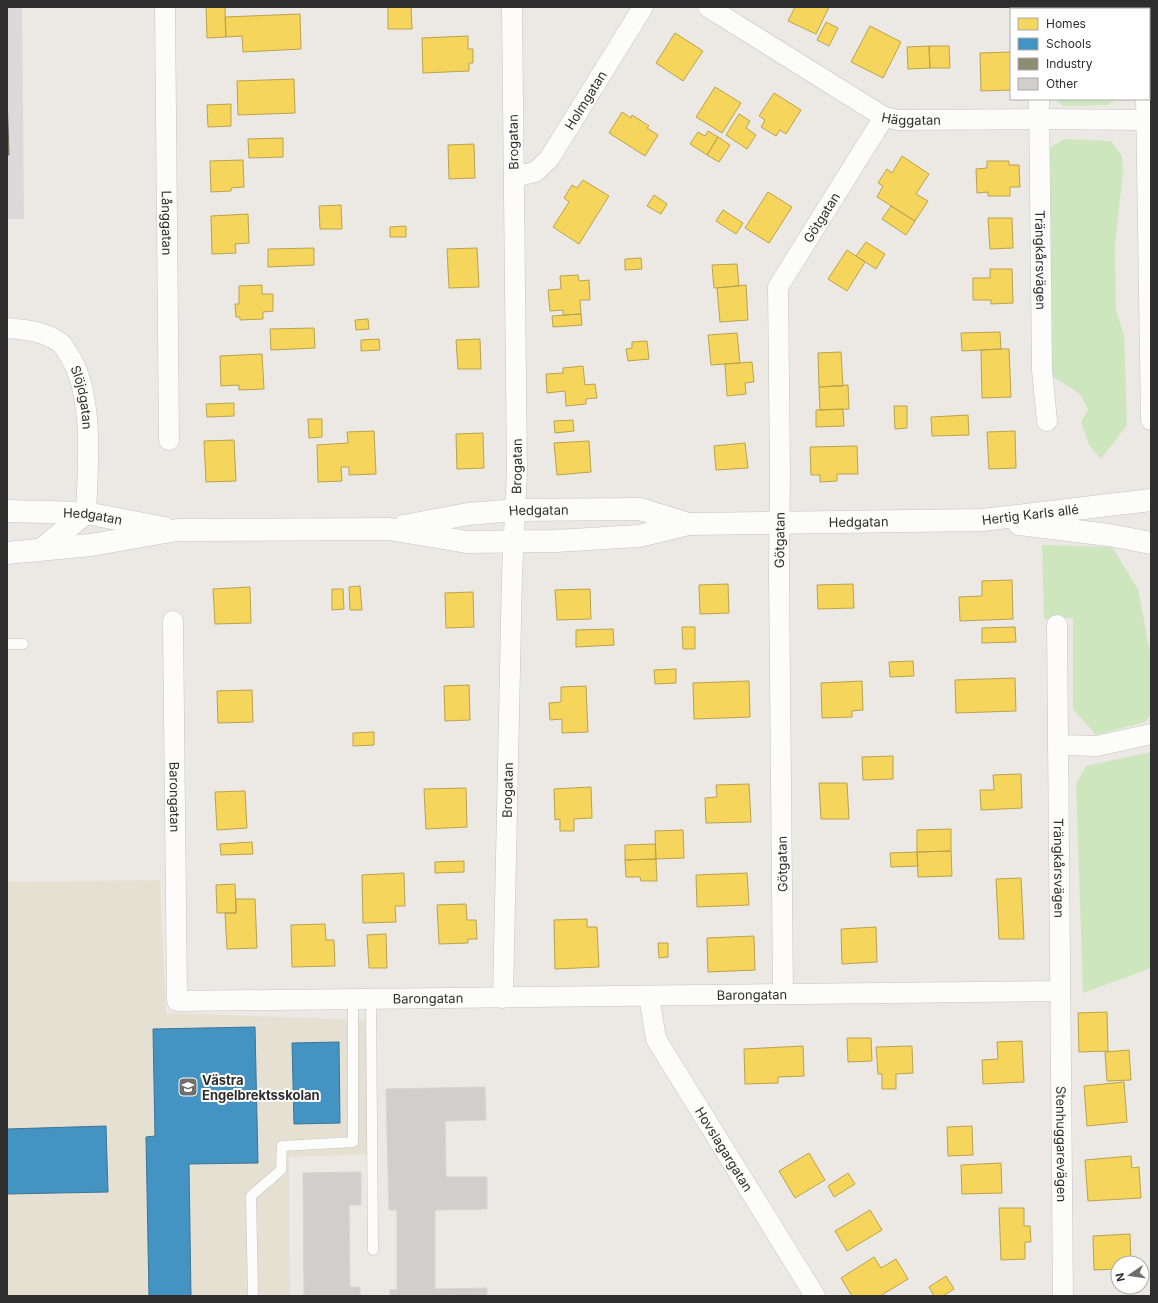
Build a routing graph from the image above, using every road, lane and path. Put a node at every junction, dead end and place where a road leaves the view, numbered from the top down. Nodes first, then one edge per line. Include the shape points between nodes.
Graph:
1 (165, 7) edge
2 (512, 7) edge
3 (643, 7) edge
4 (708, 7) edge
5 (1039, 100) edge
6 (1146, 100) edge
7 (884, 117) junction
8 (1039, 118) junction
9 (1147, 120) junction
10 (514, 177) junction
11 (1150, 304) edge
12 (7, 328) edge
13 (1151, 420) edge
14 (1047, 422) dead end
15 (169, 440) dead end
16 (1151, 500) edge
17 (515, 510) junction
18 (7, 511) edge
19 (86, 513) junction
20 (982, 520) junction
21 (779, 523) junction
22 (688, 524) junction
23 (389, 529) junction
24 (177, 530) junction
25 (514, 541) junction
26 (1151, 543) edge
27 (43, 548) junction
28 (7, 553) edge
29 (173, 621) dead end
30 (1056, 625) dead end
31 (7, 644) edge
32 (23, 644) dead end
33 (1151, 734) edge
34 (1058, 745) junction
35 (1060, 992) junction
36 (783, 994) junction
37 (649, 996) junction
38 (503, 998) junction
39 (362, 999) junction
40 (373, 1250) dead end
41 (253, 1296) edge
42 (814, 1296) edge
43 (1063, 1296) edge

1 - 15 street, Långgatan
2 - 10 street, Brogatan
3 - 10 street, Holmgatan via 549,160 535,172
4 - 7 street, Häggatan
5 - 8 street, Trängkårsvägen
6 - 9 street
7 - 8 street, Häggatan via 899,120
7 - 21 street, Götgatan via 778,288
8 - 9 street, Häggatan
8 - 14 street, Trängkårsvägen via 1042,370
9 - 11 street
10 - 17 street, Brogatan via 517,472
11 - 13 street
12 - 19 street, Slöjdgatan via 40,332 61,343 74,361 86,416
16 - 20 main road, Hertig Karls allé
17 - 22 main road, Hedgatan via 640,509
17 - 23 main road, Hedgatan via 468,514
17 - 25 street, Brogatan
18 - 19 main road, Hedgatan
19 - 24 main road, Hedgatan
19 - 27 main road
20 - 21 main road, Hedgatan
20 - 26 main road, Hertig Karls allé via 1109,535
21 - 22 main road, Hedgatan
21 - 36 street, Götgatan
22 - 25 main road, Hedgatan via 639,536
23 - 24 main road, Hedgatan
23 - 25 main road, Hedgatan via 467,542
24 - 27 main road, Hedgatan via 91,546
25 - 38 street, Brogatan
27 - 28 main road, Hedgatan
29 - 39 street, Barongatan via 177,1001
30 - 34 street, Trängkårsvägen
31 - 32 lane
33 - 34 street via 1097,746
34 - 35 street, Trängkårsvägen
35 - 36 street, Barongatan
35 - 43 street, Stenhuggarevägen
36 - 37 street, Barongatan
37 - 38 street, Barongatan
37 - 42 street, Hovslagargatan via 656,1039
38 - 39 street, Barongatan
39 - 40 lane
39 - 41 lane via 353,1142 282,1146 281,1170 252,1196

